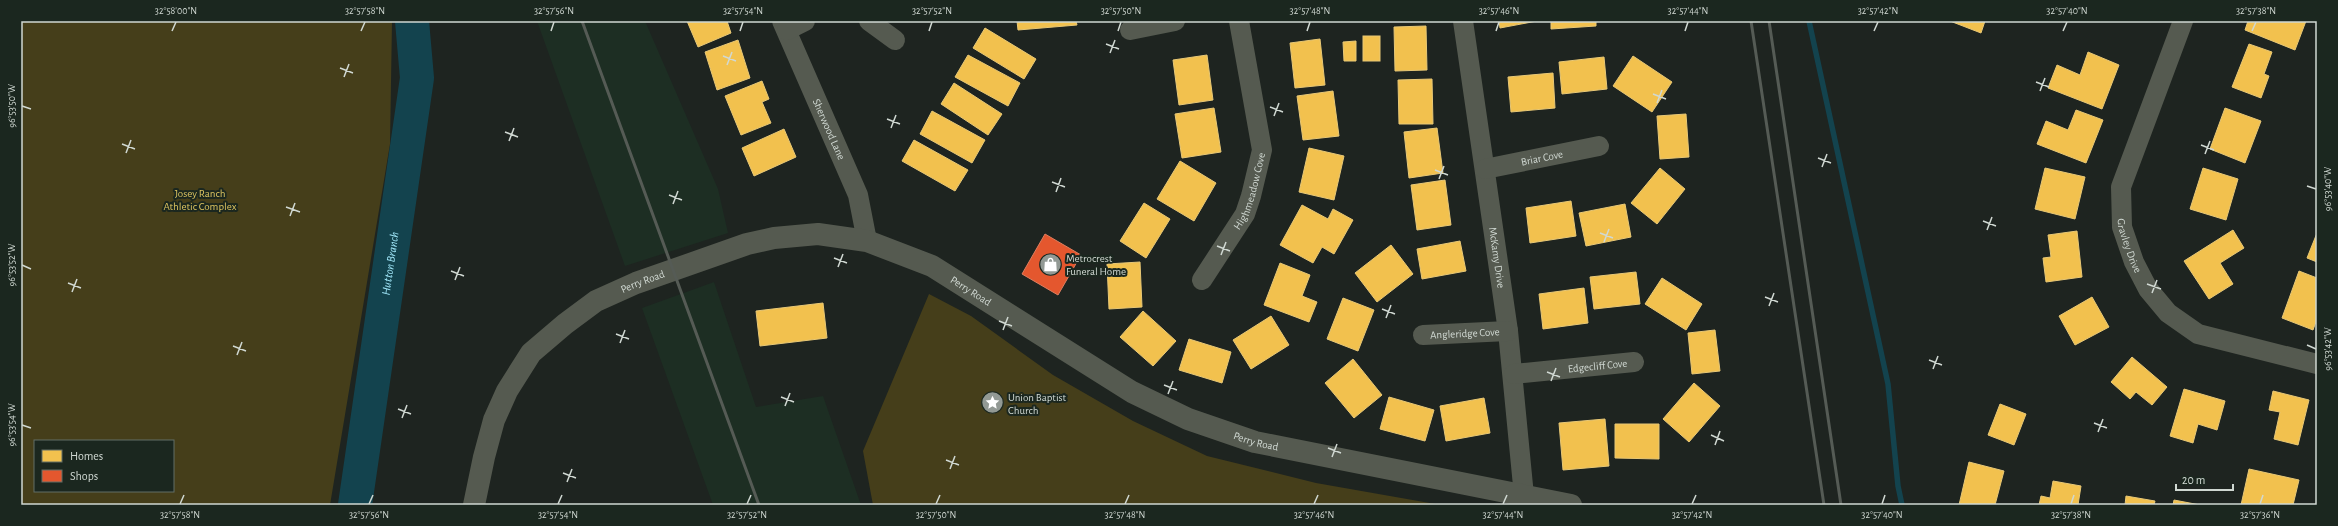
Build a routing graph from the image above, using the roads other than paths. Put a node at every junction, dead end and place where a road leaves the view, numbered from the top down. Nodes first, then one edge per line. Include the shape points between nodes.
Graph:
1 (806, 21) edge
2 (869, 21) edge
3 (1175, 21) edge
4 (1239, 21) edge
5 (1463, 21) edge
6 (2183, 21) edge
7 (784, 26) edge
8 (1130, 30) dead end
9 (895, 40) dead end
10 (1599, 146) dead end
11 (1485, 168) junction
12 (867, 240) junction
13 (1202, 280) dead end
14 (1508, 330) junction
15 (1422, 335) dead end
16 (1634, 362) dead end
17 (2317, 364) edge
18 (1514, 374) junction
19 (1524, 496) junction
20 (474, 505) edge
21 (1571, 505) edge

1 - 7 street
2 - 9 street
3 - 8 street
4 - 13 street, Highmeadow Cove via 1262,150 1252,196 1245,214
5 - 11 street, McKamy Drive
6 - 17 street, Gravley Drive via 2121,187 2122,227 2134,262 2148,289 2168,314 2198,334
7 - 12 street, Sherwood Lane via 858,195
10 - 11 street, Briar Cove
11 - 14 street, McKamy Drive
12 - 19 street, Perry Road via 932,266 1132,392 1188,418 1255,442
12 - 20 street, Perry Road via 818,234 774,238 747,244 636,283 596,301 531,353 506,391 492,427
14 - 15 street, Angleridge Cove
14 - 18 street, McKamy Drive
16 - 18 street, Edgecliff Cove
18 - 19 street, McKamy Drive
19 - 21 street, Perry Road

